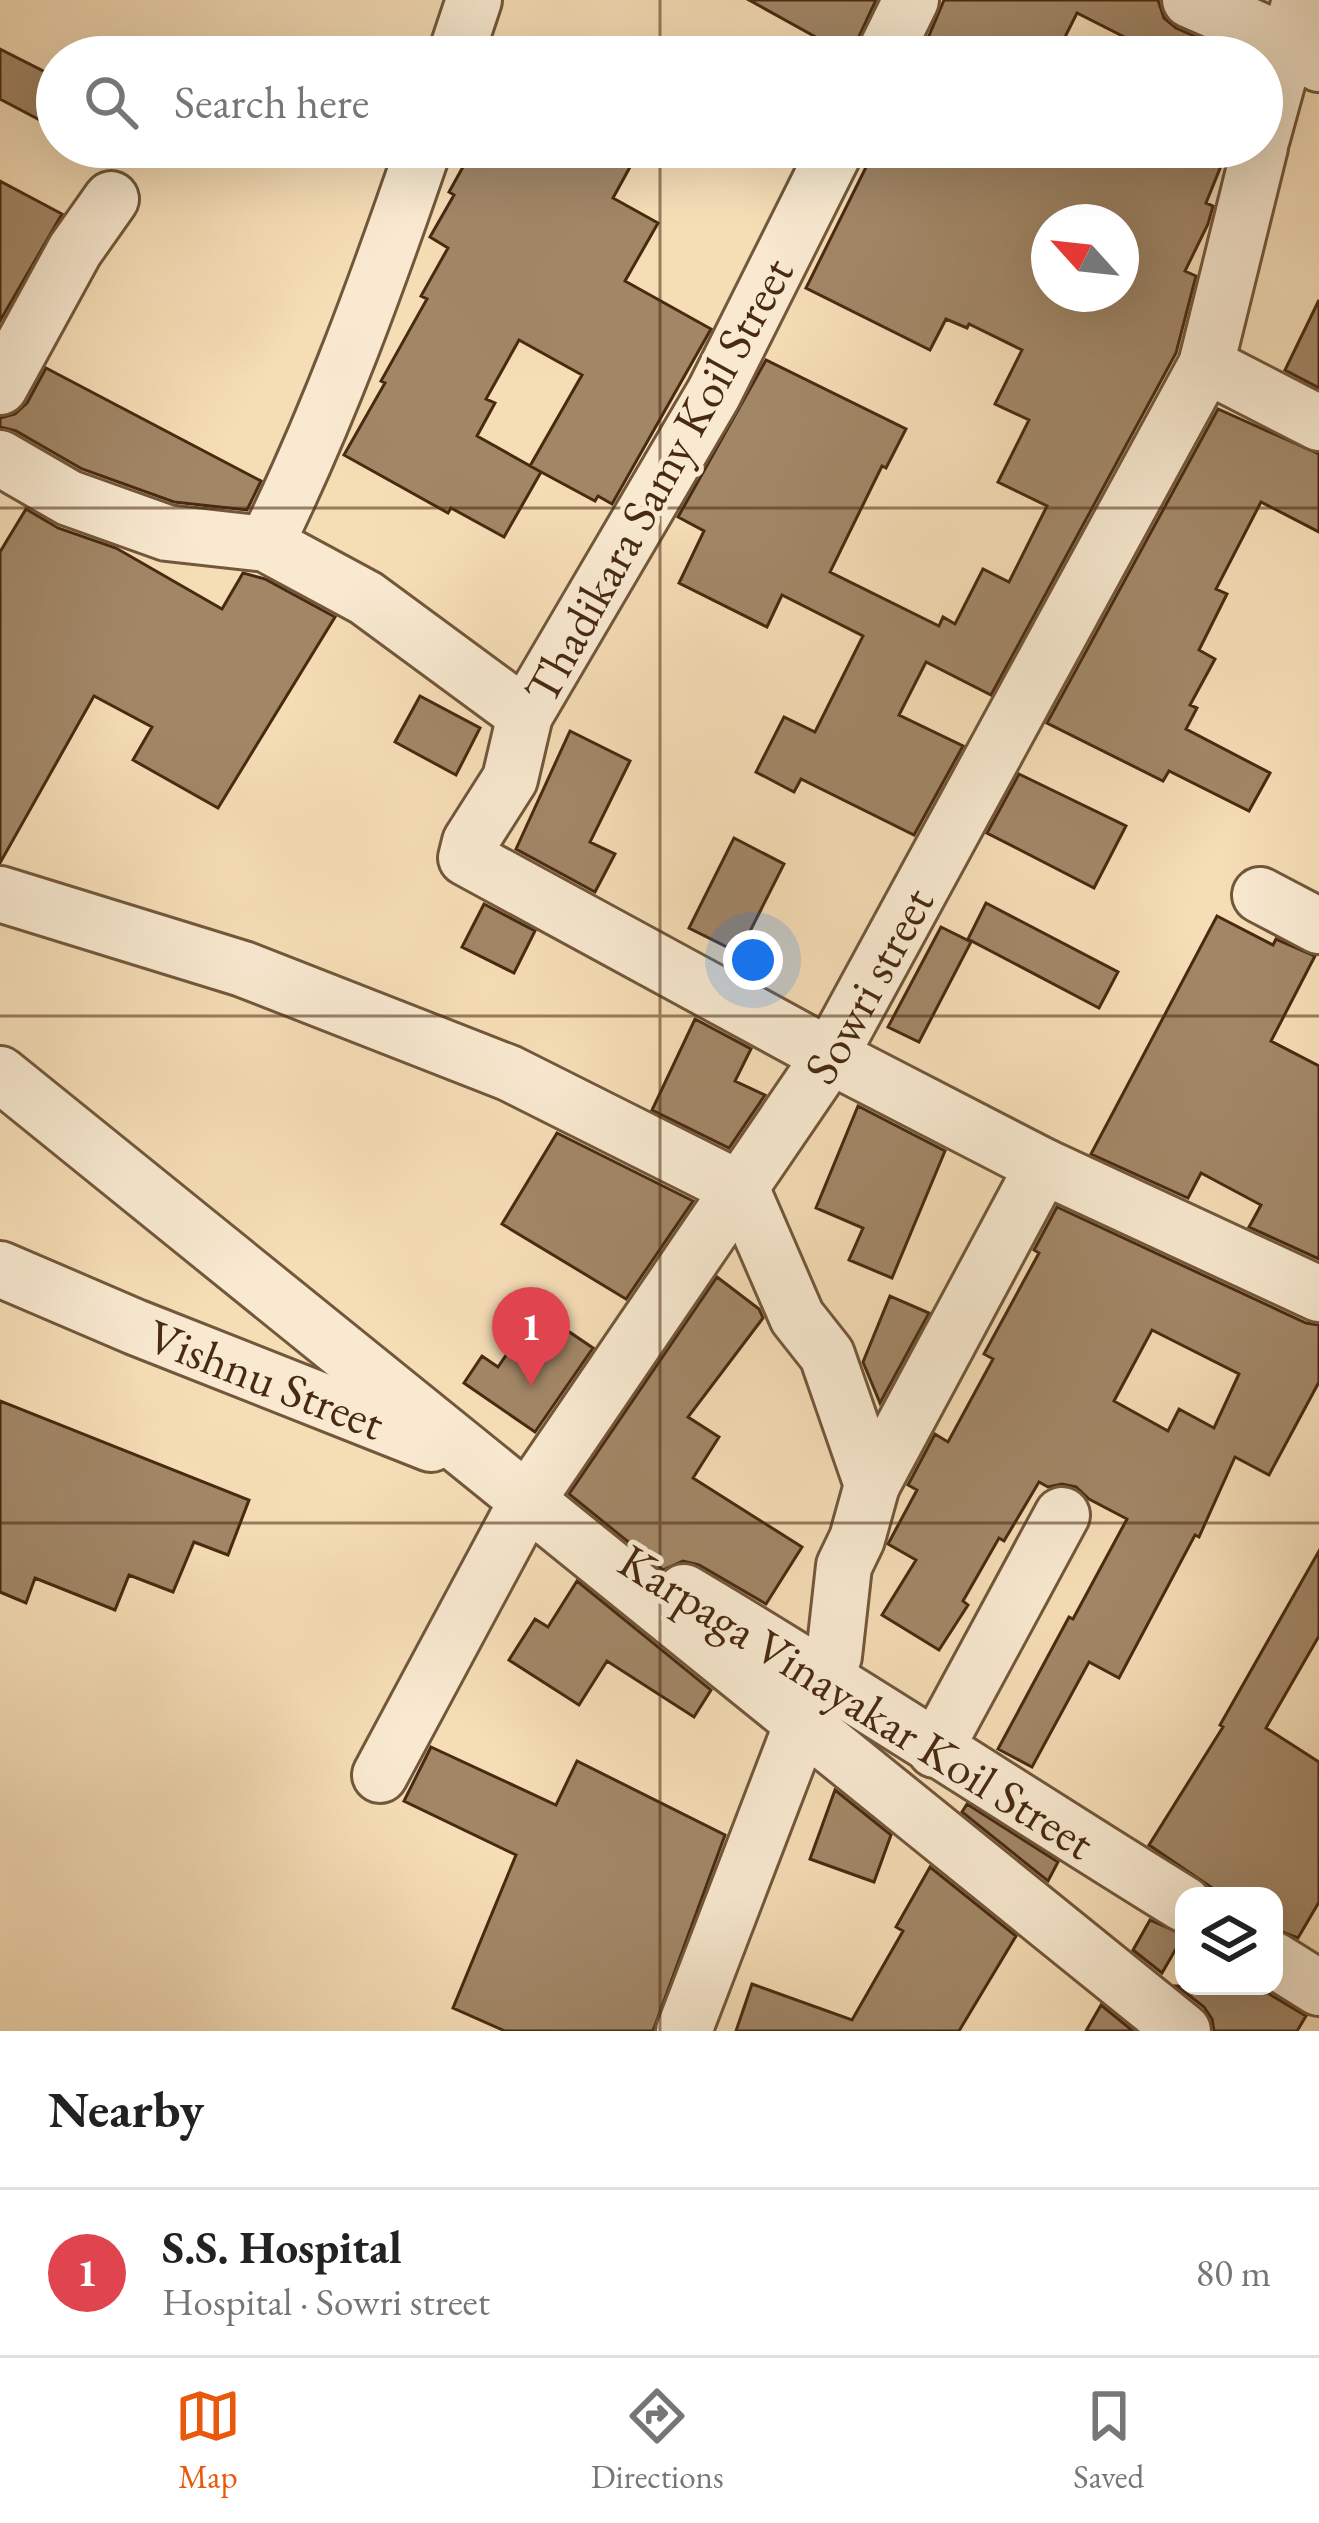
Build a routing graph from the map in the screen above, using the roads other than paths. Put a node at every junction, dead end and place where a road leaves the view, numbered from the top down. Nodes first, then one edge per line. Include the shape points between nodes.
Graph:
1 (474, 0) edge
2 (911, 0) edge
3 (1190, 0) edge
4 (1302, 35) edge
5 (462, 36) edge
6 (893, 36) edge
7 (1283, 84) edge
8 (417, 168) edge
9 (826, 168) edge
10 (1255, 168) edge
11 (111, 199) dead end
12 (1206, 364) junction
13 (0, 387) edge
14 (1319, 423) edge
15 (0, 458) edge
16 (266, 544) junction
17 (525, 715) junction
18 (0, 894) edge
19 (1260, 895) dead end
20 (1319, 926) edge
21 (830, 1056) junction
22 (0, 1074) edge
23 (1042, 1166) junction
24 (742, 1190) junction
25 (0, 1269) edge
26 (1319, 1294) edge
27 (872, 1485) junction
28 (528, 1499) junction
29 (1062, 1515) dead end
30 (821, 1674) junction
31 (935, 1750) junction
32 (380, 1775) dead end
33 (1175, 1898) edge
34 (1283, 1966) edge
35 (1319, 1988) edge
36 (684, 2031) edge
37 (1183, 2031) edge

1 - 5 street
2 - 6 street
3 - 4 street
4 - 7 street
8 - 16 street via 378,282
9 - 17 street, Thadikara Samy Koil Street via 714,393
10 - 12 street, Sowri street
11 - 13 street
12 - 14 street
12 - 21 street, Sowri street
15 - 16 street via 69,498 167,533
16 - 17 street via 366,598
17 - 21 street, Thadikara Samy Koil Street via 510,779 466,858
18 - 24 street via 243,969 509,1073
19 - 20 street
21 - 23 street, Thadikara Samy Koil Street
21 - 24 street, Sowri street
22 - 37 street
23 - 26 street, Thadikara Samy Koil Street
23 - 27 street
24 - 27 street via 796,1317 826,1355
24 - 28 street, Sowri street
25 - 28 street, Vishnu Street via 431,1444
27 - 30 street via 844,1566 833,1656
28 - 30 street, Karpaga Vinayakar Koil Street
28 - 32 street, Sowri street
29 - 31 street
30 - 31 street, Karpaga Vinayakar Koil Street
30 - 36 street
31 - 33 street, Karpaga Vinayakar Koil Street
34 - 35 street

